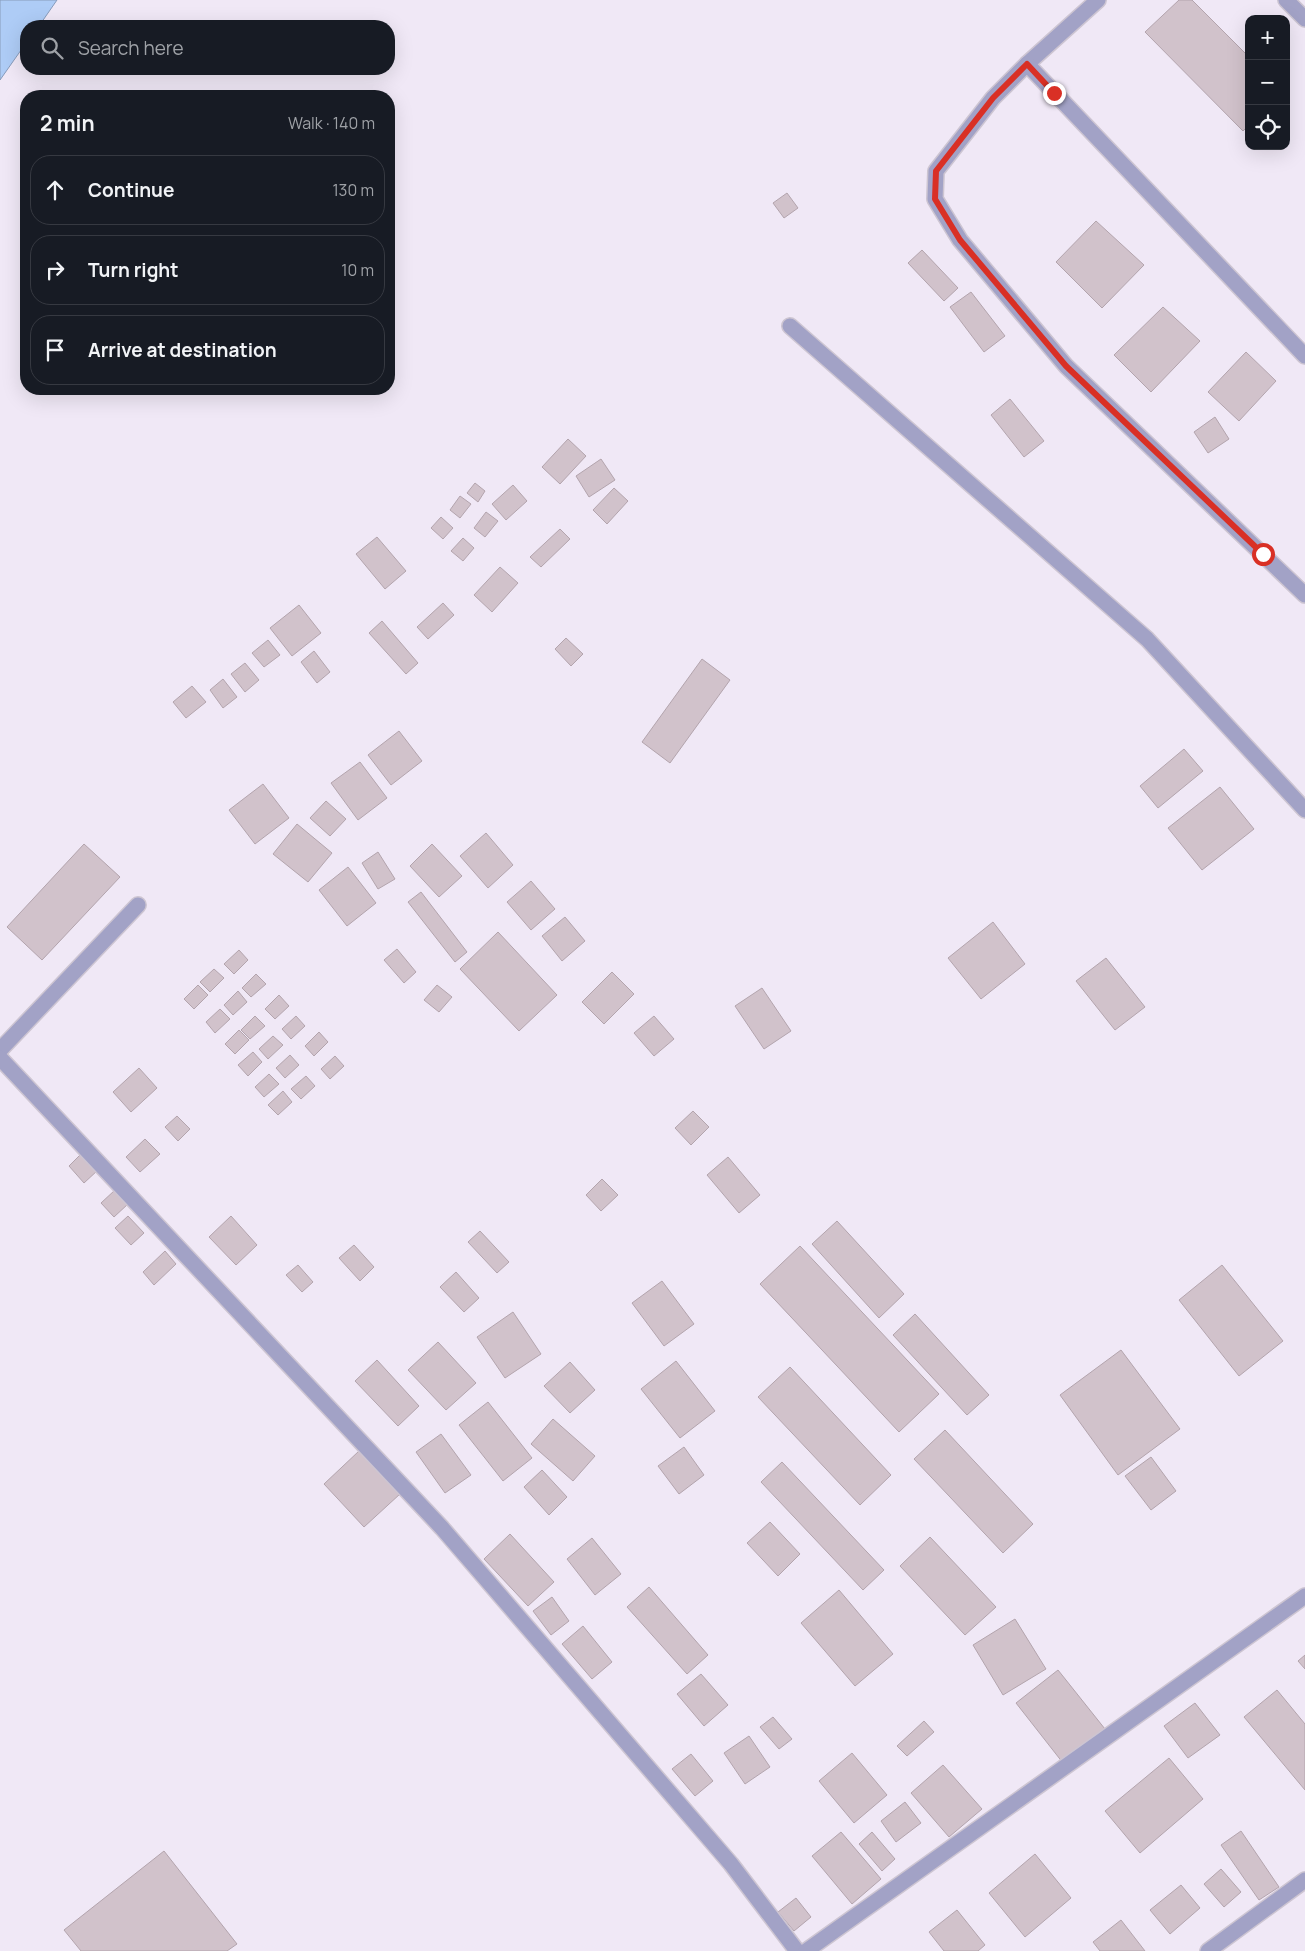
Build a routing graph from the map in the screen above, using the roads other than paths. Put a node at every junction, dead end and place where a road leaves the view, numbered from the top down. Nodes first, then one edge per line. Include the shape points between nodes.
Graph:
1 (1098, 0) edge
2 (1286, 0) edge
3 (1305, 20) edge
4 (1027, 64) junction
5 (790, 326) dead end
6 (1305, 356) edge
7 (1305, 595) edge
8 (1305, 810) edge
9 (138, 905) dead end
10 (0, 1050) edge
11 (0, 1058) edge
12 (1305, 1596) edge
13 (1305, 1880) edge
14 (797, 1951) edge
15 (806, 1951) edge
16 (1208, 1951) edge

1 - 4 street
2 - 3 street
4 - 6 street
4 - 7 street via 993,98 936,171 935,199 960,240 1066,366
5 - 8 street via 1147,639
9 - 10 street
11 - 14 street via 442,1528 731,1864
12 - 15 street
13 - 16 street

